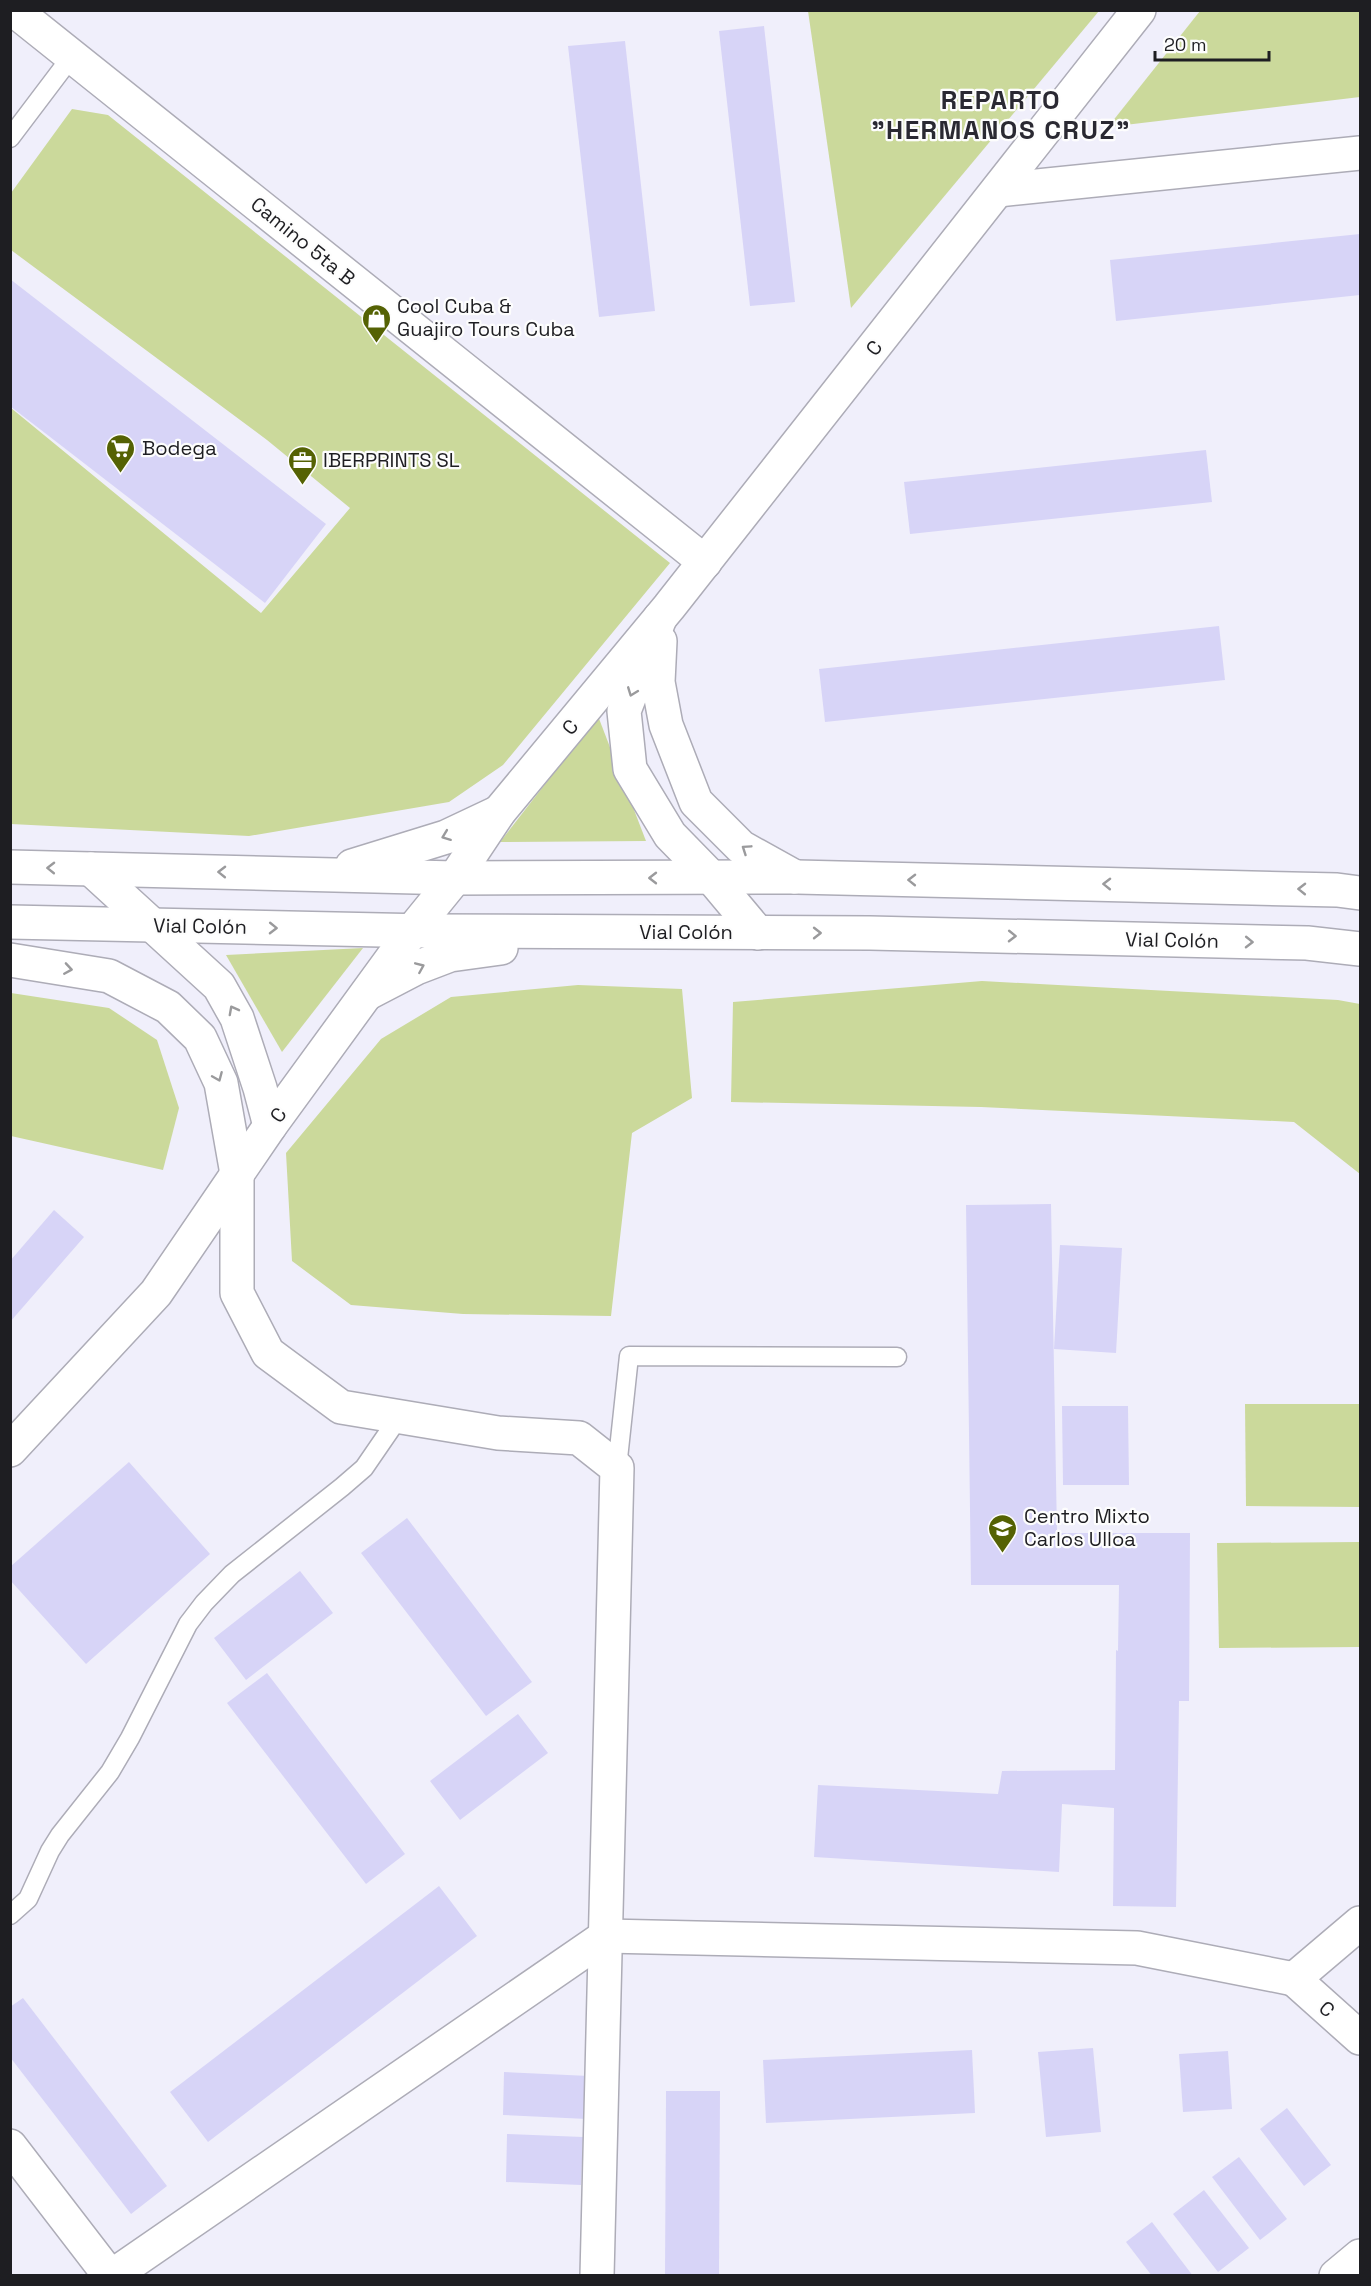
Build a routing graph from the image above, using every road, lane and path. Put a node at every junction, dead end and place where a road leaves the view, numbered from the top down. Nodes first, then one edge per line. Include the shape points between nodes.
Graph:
1 (15, 10) edge
2 (1140, 10) edge
3 (72, 56) junction
4 (10, 138) edge
5 (1360, 153) edge
6 (998, 190) junction
7 (705, 562) junction
8 (660, 618) junction
9 (499, 812) junction
10 (10, 867) edge
11 (91, 869) junction
12 (322, 875) junction
13 (455, 878) junction
14 (712, 878) junction
15 (797, 878) junction
16 (1360, 893) edge
17 (10, 922) edge
18 (151, 925) junction
19 (412, 931) junction
20 (619, 932) junction
21 (758, 933) junction
22 (1360, 950) edge
23 (10, 960) edge
24 (368, 993) junction
25 (270, 1126) junction
26 (237, 1173) junction
27 (897, 1357) dead end
28 (399, 1417) junction
29 (10, 1450) edge
30 (617, 1468) junction
31 (10, 1915) edge
32 (1360, 1923) edge
33 (606, 1936) junction
34 (1294, 1979) junction
35 (1360, 2038) edge
36 (10, 2146) edge
37 (1360, 2256) edge
38 (111, 2276) edge
39 (597, 2276) edge
40 (1336, 2276) edge

1 - 3 street, Camino 5ta B
2 - 6 street, C
3 - 4 lane
3 - 7 street, Camino 5ta B
5 - 6 street
6 - 7 street, C
7 - 8 street, C
8 - 9 street, C
8 -> 14 street via 624,711 630,769 670,835
15 -> 8 street via 741,847 696,802 666,725 658,682
9 -> 12 street via 446,837
9 - 13 street, C
11 -> 10 street
12 -> 11 street
11 - 18 street
12 - 13 street
14 -> 13 street
13 - 19 street, C
14 - 15 street
14 - 21 street
16 -> 15 street
17 - 18 street, Vial Colón
18 -> 19 street, Vial Colón
25 -> 18 street via 237,1018 219,986
19 - 20 street, Vial Colón
19 - 24 street, C
20 - 21 street, Vial Colón
24 -> 20 street via 416,968 450,956
21 -> 22 street, Vial Colón via 1307,943
23 -> 26 street via 109,976 168,1007 200,1038 221,1083
24 - 25 street, C
25 - 26 street, C
26 - 28 street via 237,1293 268,1353 341,1407
26 - 29 street, C via 156,1293
27 - 30 lane via 629,1356
28 - 30 street via 498,1433 579,1438
28 - 31 lane via 364,1468 232,1574 204,1603 188,1624 110,1772 60,1835 28,1899
30 - 33 street
32 - 34 street
33 - 34 street via 1137,1948
33 - 38 street
33 - 39 street
34 - 35 street, C
36 - 38 street
37 - 40 street

